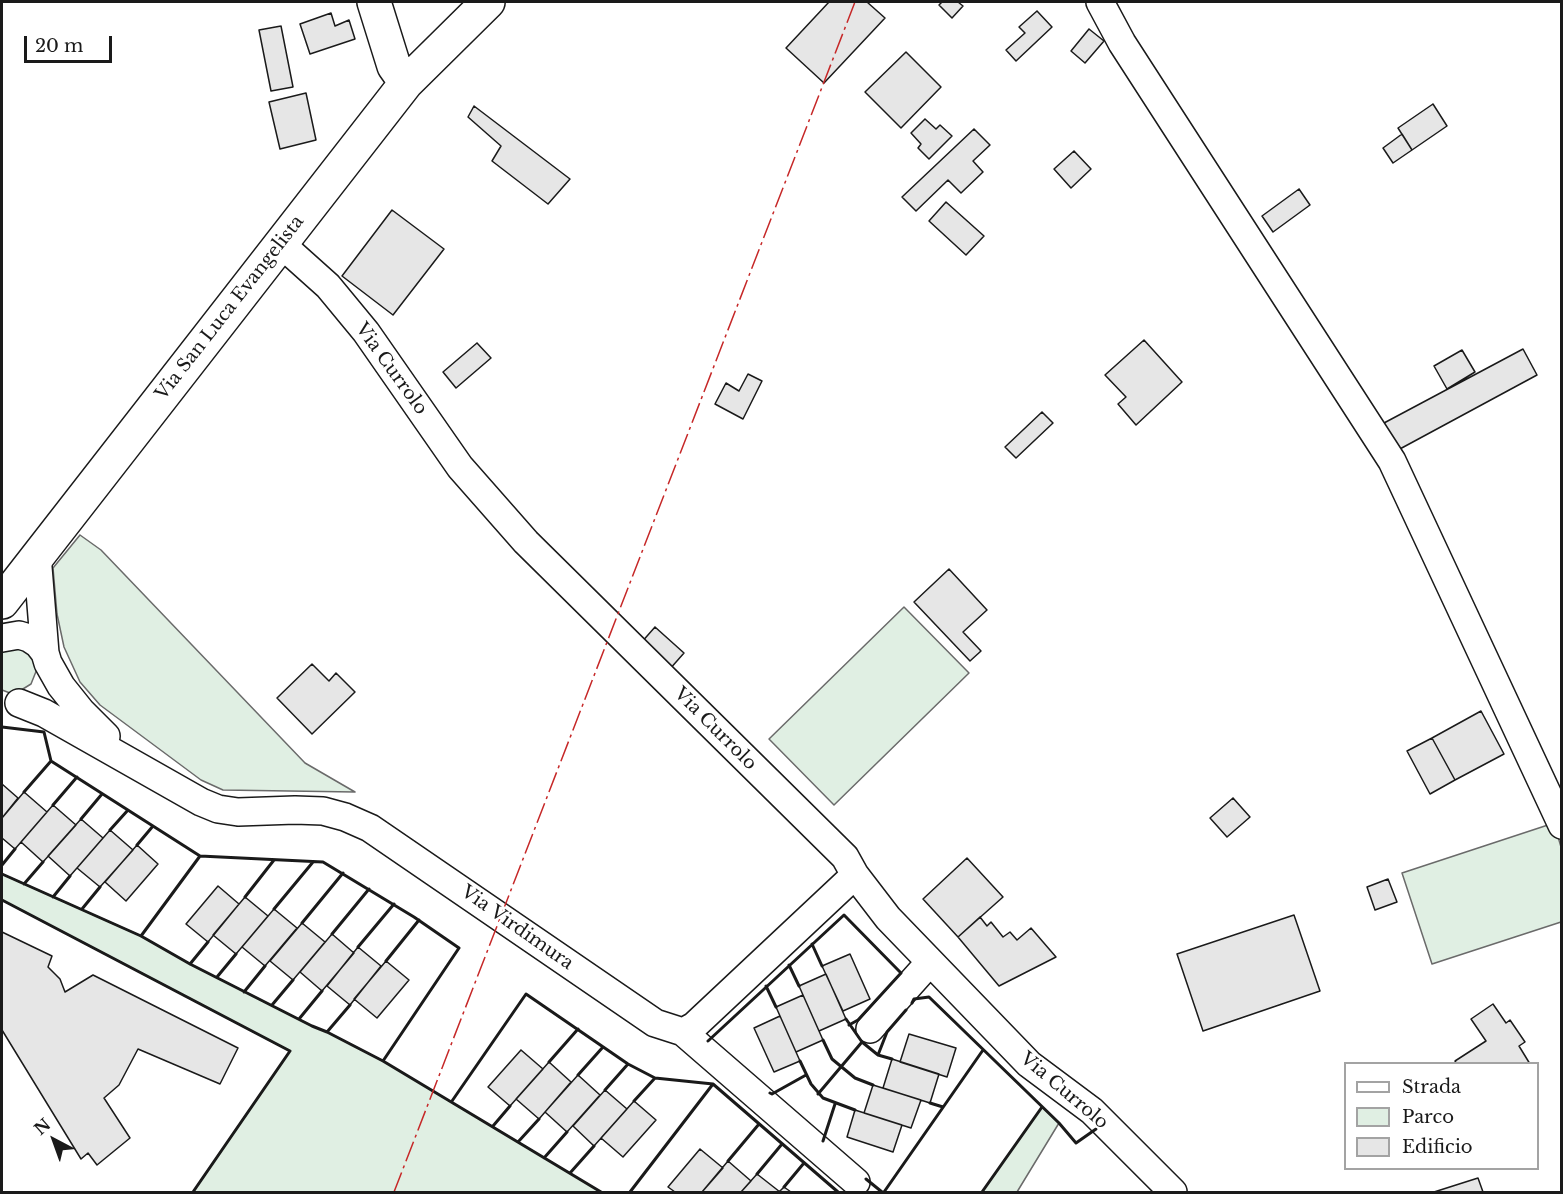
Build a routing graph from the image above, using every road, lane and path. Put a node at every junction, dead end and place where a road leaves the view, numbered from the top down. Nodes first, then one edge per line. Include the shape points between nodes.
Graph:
1 (374, 2) edge
2 (488, 2) edge
3 (1100, 2) edge
4 (406, 83) junction
5 (280, 243) junction
6 (37, 555) junction
7 (2, 602) edge
8 (2, 638) edge
9 (46, 658) junction
10 (10, 702) edge
11 (133, 762) junction
12 (1562, 825) edge
13 (855, 875) junction
14 (930, 962) junction
15 (870, 1029) dead end
16 (684, 1032) junction
17 (856, 1182) dead end
18 (1173, 1192) edge

1 - 4 main road via 394,66
2 - 4 main road, Via San Luca Evangelista
3 - 12 street via 1122,43 1392,461
4 - 5 main road, Via San Luca Evangelista
5 - 6 main road, Via San Luca Evangelista
5 - 13 street, Via Currolo via 328,286 366,332 460,467 526,542 845,857
6 - 7 main road, Via San Luca Evangelista
6 - 9 street
8 - 9 street via 29,638
9 - 10 street via 45,685 29,700
9 - 11 street via 81,711
10 - 11 street via 44,713
11 - 16 street, Via Virdimura via 219,809 323,812 370,828 655,1023
13 - 14 street, Via Currolo via 888,918
13 - 16 street
14 - 15 street
14 - 18 street, Via Currolo via 1029,1064 1092,1111
16 - 17 street

